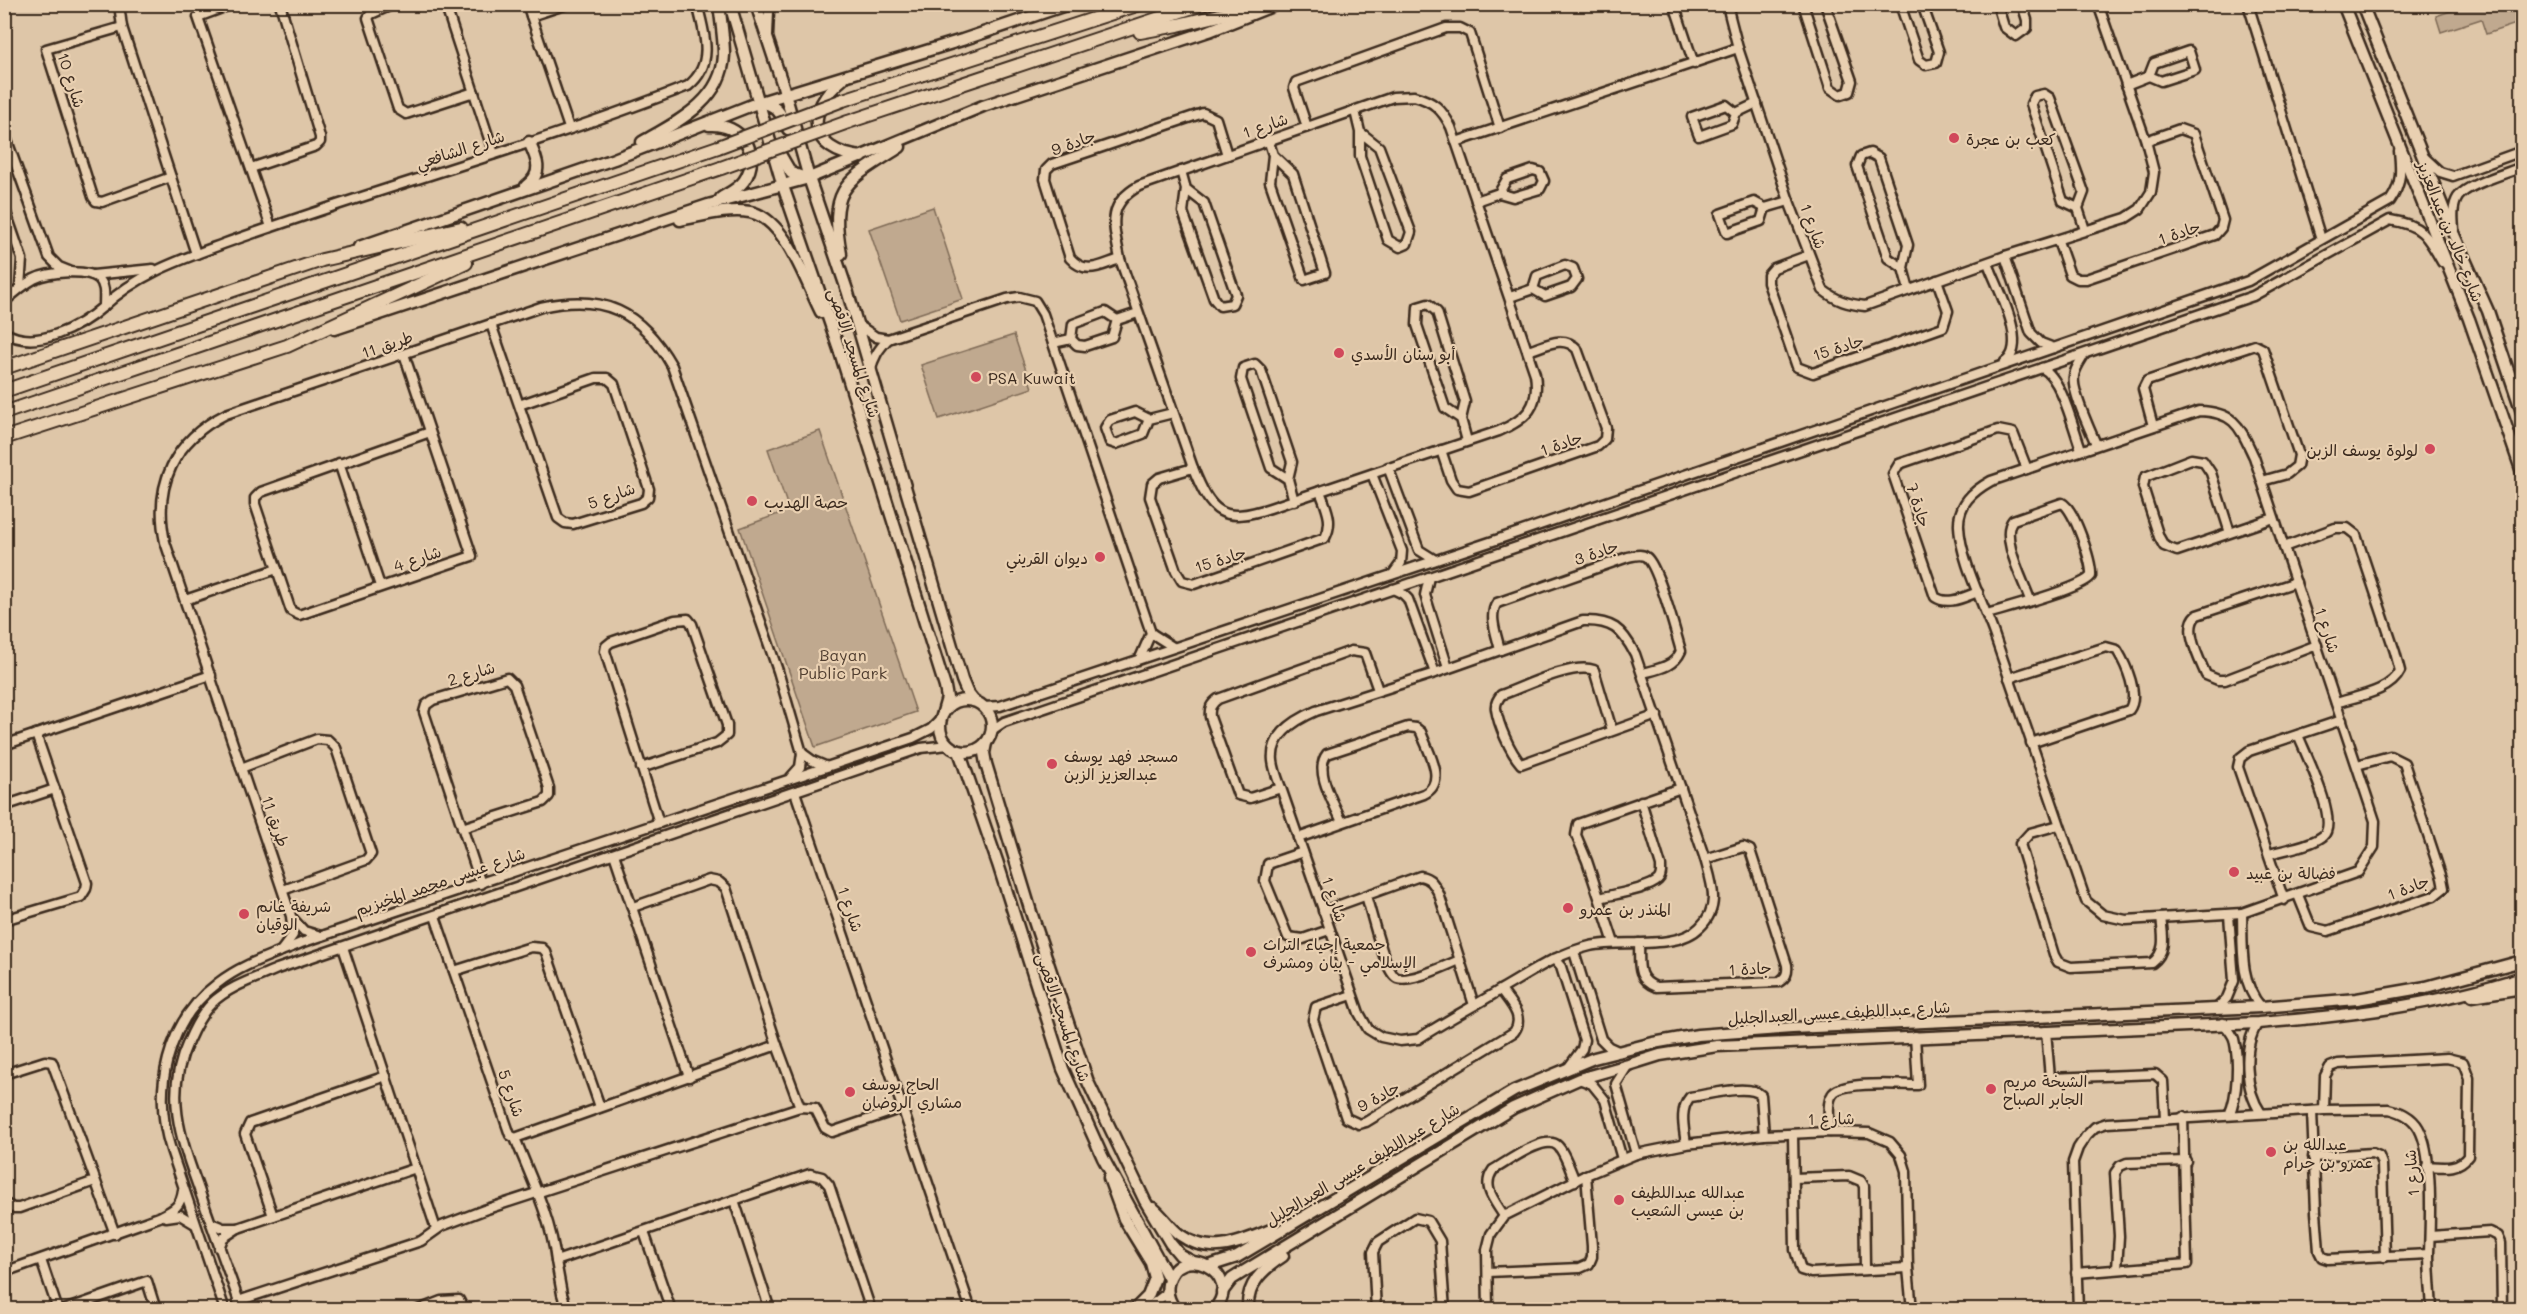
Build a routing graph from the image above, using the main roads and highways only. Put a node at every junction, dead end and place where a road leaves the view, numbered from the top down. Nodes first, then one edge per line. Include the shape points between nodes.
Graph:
1 (719, 4) edge
2 (730, 4) edge
3 (756, 4) edge
4 (1069, 4) edge
5 (1140, 4) edge
6 (1202, 4) edge
7 (1266, 4) edge
8 (1277, 4) edge
9 (2343, 4) edge
10 (2362, 4) edge
11 (1106, 38) junction
12 (848, 75) junction
13 (785, 94) junction
14 (757, 103) junction
15 (764, 122) junction
16 (703, 125) junction
17 (925, 130) junction
18 (529, 142) road end
19 (864, 157) junction
20 (804, 158) junction
21 (614, 159) junction
22 (809, 178) junction
23 (783, 186) junction
24 (523, 189) junction
25 (708, 205) junction
26 (509, 218) junction
27 (647, 225) junction
28 (516, 239) junction
29 (322, 260) junction
30 (848, 293) junction
31 (287, 346) junction
32 (839, 349) junction
33 (4, 368) edge
34 (4, 391) edge
35 (2523, 412) edge
36 (4, 413) edge
37 (4, 438) edge
38 (2523, 472) edge
39 (974, 700) junction
40 (942, 716) junction
41 (986, 743) junction
42 (959, 751) junction
43 (2523, 953) edge
44 (2523, 960) edge
45 (2465, 977) junction
46 (2523, 977) edge
47 (2523, 988) edge
48 (2442, 999) junction
49 (1887, 1024) junction
50 (1792, 1028) junction
51 (1797, 1042) junction
52 (1717, 1046) junction
53 (1498, 1100) junction
54 (1416, 1149) junction
55 (1430, 1157) junction
56 (1103, 1158) junction
57 (1365, 1198) junction
58 (1145, 1201) junction
59 (1329, 1220) junction
60 (1294, 1223) junction
61 (1193, 1262) junction
62 (1209, 1266) junction
63 (1169, 1279) junction
64 (1222, 1292) junction
65 (1218, 1308) edge
66 (1134, 1310) edge
67 (1176, 1310) edge
68 (1248, 1310) edge

1 - 21 main road via 724,55 714,90 691,112
2 - 14 main road, شارع المسجد الاقصى
3 - 13 main road, شارع المسجد الاقصى
4 - 12 main road
5 - 26 highway, bridge via 843,100
6 - 11 highway
7 - 11 highway via 1178,26
8 - 17 main road via 1209,31 983,106
9 - 38 main road, شارع خالد بن عبدالعزيز via 2459,293
10 - 35 main road, شارع خالد بن عبدالعزيز via 2488,311
11 - 28 highway, bridge via 848,122
12 - 13 main road
12 - 19 main road via 821,102 818,128 833,149
13 - 14 main road
13 - 20 main road, شارع المسجد الاقصى
14 - 15 main road, شارع المسجد الاقصى
14 - 16 main road
14 - 20 main road via 768,103 777,109
15 - 22 main road via 790,171
15 - 23 main road, شارع المسجد الاقصى
16 - 21 main road
16 - 25 main road via 722,124 735,129 744,138 750,157 742,182
17 - 19 main road
17 - 30 main road via 858,175 842,195 836,224
18 - 24 main road via 539,169
19 - 22 main road
20 - 22 main road, شارع المسجد الاقصى
21 - 24 main road
22 - 23 main road
22 - 30 main road, شارع المسجد الاقصى
23 - 25 main road
23 - 32 main road, شارع المسجد الاقصى
24 - 29 main road
25 - 27 main road
26 - 29 highway
26 - 34 highway
27 - 31 main road
27 - 32 main road via 733,212 764,217 782,234
28 - 31 highway
28 - 36 highway
29 - 33 highway
30 - 39 main road, شارع المسجد الاقصى via 962,680
31 - 37 highway
32 - 40 main road, شارع المسجد الاقصى via 945,687 947,698
39 - 40 main road via 957,701
39 - 41 main road via 984,707 992,722
40 - 42 main road via 942,738
41 - 42 main road via 974,751
41 - 58 main road, شارع المسجد الاقصى via 986,764 1081,1061 1107,1126
42 - 56 main road, شارع المسجد الاقصى via 1063,1069
43 - 45 main road
44 - 45 main road, شارع عبداللطيف عيسى العبدالجليل
45 - 49 main road, شارع عبداللطيف عيسى العبدالجليل via 2366,997 2261,1007
46 - 48 main road, شارع عبداللطيف عيسى العبدالجليل
47 - 48 main road
48 - 51 main road, شارع عبداللطيف عيسى العبدالجليل via 2361,1013 2258,1023
49 - 50 main road, شارع عبداللطيف عيسى العبدالجليل
49 - 51 main road via 1868,1031 1807,1034
50 - 52 main road via 1789,1036
50 - 53 main road, شارع عبداللطيف عيسى العبدالجليل via 1698,1035 1620,1052 1568,1068
51 - 52 main road, شارع عبداللطيف عيسى العبدالجليل
52 - 55 main road, شارع عبداللطيف عيسى العبدالجليل via 1660,1055 1579,1080 1514,1108
53 - 54 main road, شارع عبداللطيف عيسى العبدالجليل
53 - 55 main road via 1485,1115 1431,1149
54 - 57 main road via 1417,1160 1373,1186
54 - 60 main road, شارع عبداللطيف عيسى العبدالجليل
55 - 57 main road, شارع عبداللطيف عيسى العبدالجليل
56 - 63 main road, شارع المسجد الاقصى
56 - 66 main road via 1113,1196 1151,1263 1155,1278 1148,1296
57 - 59 main road, شارع عبداللطيف عيسى العبدالجليل
58 - 60 main road via 1178,1234 1202,1245 1231,1246
58 - 61 main road, شارع المسجد الاقصى via 1170,1243
59 - 64 main road, شارع عبداللطيف عيسى العبدالجليل via 1232,1279
59 - 68 main road via 1306,1241 1266,1267 1247,1297
60 - 62 main road, شارع عبداللطيف عيسى العبدالجليل via 1237,1257
61 - 62 main road
61 - 63 main road via 1179,1267
62 - 64 main road via 1217,1273
63 - 67 main road via 1167,1293
64 - 65 main road

